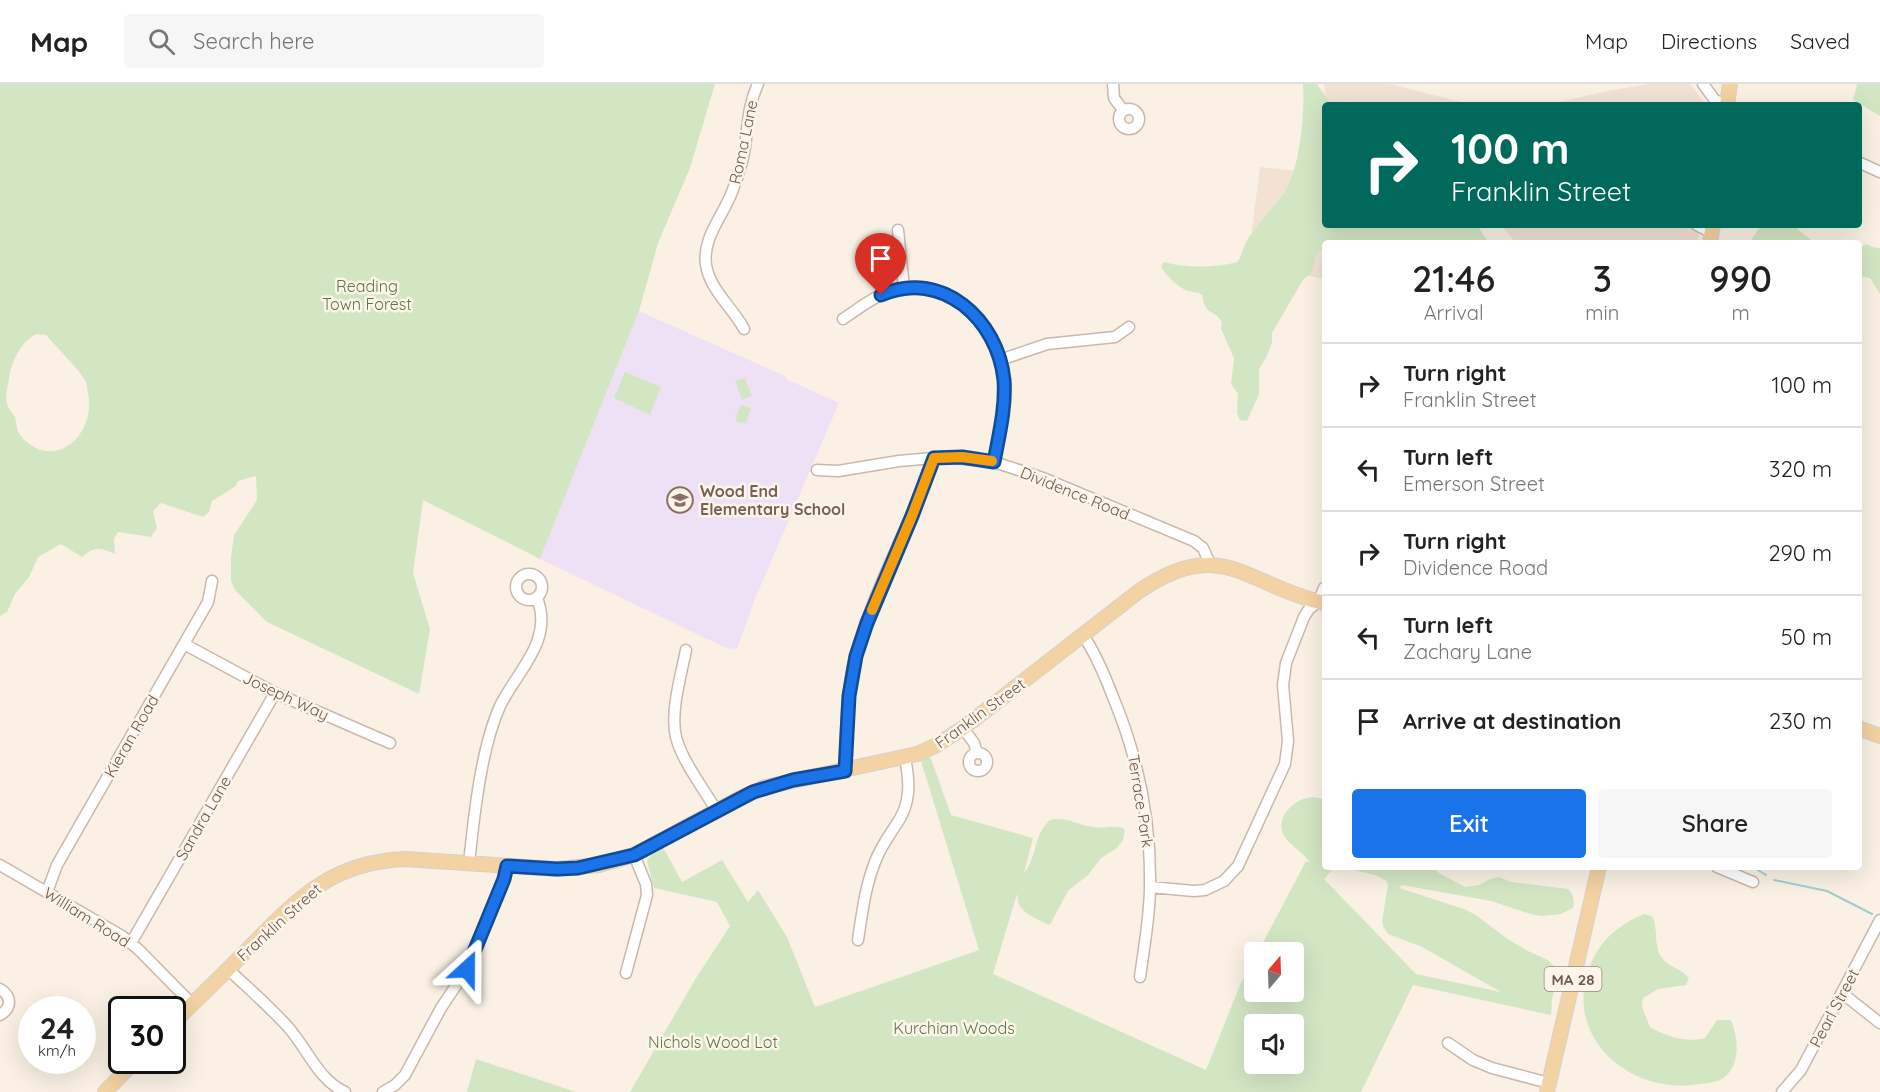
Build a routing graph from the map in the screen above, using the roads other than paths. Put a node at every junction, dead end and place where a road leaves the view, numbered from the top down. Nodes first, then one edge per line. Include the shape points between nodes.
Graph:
1 (758, 84) edge
2 (1113, 84) edge
3 (1702, 84) edge
4 (1730, 84) edge
5 (1720, 102) edge
6 (1727, 102) edge
7 (1123, 110) dead end
8 (1862, 164) edge
9 (1880, 172) edge
10 (898, 230) dead end
11 (904, 288) junction
12 (843, 320) dead end
13 (1129, 327) dead end
14 (744, 329) dead end
15 (1000, 360) junction
16 (934, 458) junction
17 (994, 462) junction
18 (817, 470) dead end
19 (1210, 564) junction
20 (212, 581) dead end
21 (537, 598) dead end
22 (1321, 602) edge
23 (1083, 635) junction
24 (184, 644) junction
25 (686, 650) dead end
26 (275, 693) junction
27 (963, 728) junction
28 (1862, 729) edge
29 (1880, 736) edge
30 (390, 743) dead end
31 (977, 753) dead end
32 (904, 758) junction
33 (845, 771) junction
34 (716, 810) junction
35 (634, 855) junction
36 (469, 863) junction
37 (0, 865) edge
38 (507, 866) junction
39 (1598, 870) edge
40 (1725, 870) edge
41 (1753, 882) dead end
42 (1150, 887) junction
43 (47, 892) junction
44 (1880, 920) edge
45 (858, 940) dead end
46 (131, 943) junction
47 (228, 969) junction
48 (626, 973) dead end
49 (1140, 977) dead end
50 (0, 989) edge
51 (1842, 993) junction
52 (192, 1004) junction
53 (186, 1010) edge
54 (0, 1015) edge
55 (1880, 1023) edge
56 (1448, 1043) dead end
57 (122, 1074) edge
58 (1548, 1087) edge
59 (105, 1092) edge
60 (345, 1092) edge
61 (383, 1092) edge
62 (1782, 1092) edge

1 - 14 street, Roma Lane via 749,106 738,174 706,251 711,280
2 - 7 street via 1114,98
3 - 5 street
4 - 6 main road
8 - 9 street
10 - 11 street
11 - 12 street via 871,300
11 - 15 street via 936,291 965,306 984,327
13 - 15 street via 1115,337 1051,344
15 - 17 street via 1004,401
16 - 17 street, Dividence Road
16 - 18 street, Dividence Road via 838,471
16 - 33 street via 856,656 849,696
17 - 19 street, Dividence Road via 1043,478 1196,543 1203,548
19 - 22 main road, Franklin Street via 1240,570 1292,594
19 - 23 main road, Franklin Street via 1165,575
20 - 24 street, Kieran Road via 209,600
21 - 36 street via 541,617 538,639 530,660 500,706 490,733
22 - 42 street via 1304,617 1284,669 1288,741 1285,764 1238,866 1224,881 1205,890
23 - 27 main road, Franklin Street
23 - 42 street, Terrace Park via 1103,672 1134,753 1145,808
24 - 26 street, Joseph Way
24 - 43 street, Kieran Road via 59,862
25 - 34 street via 675,717 676,738
26 - 30 street, Joseph Way
26 - 46 street, Sandra Lane
27 - 31 street
27 - 32 main road, Franklin Street via 935,746
28 - 29 main road
32 - 33 main road, Franklin Street
32 - 45 street via 909,785 907,802 874,864
33 - 34 main road, Franklin Street via 765,787
34 - 35 main road, Franklin Street
35 - 38 main road, Franklin Street via 578,868
35 - 48 street via 647,895
36 - 38 main road, Franklin Street
36 - 47 main road, Franklin Street via 392,860 337,874 298,901
37 - 43 street, William Road
38 - 61 street via 467,969 405,1075
39 - 58 main road, MA 28
40 - 41 street
42 - 49 street, Terrace Park
43 - 46 street, William Road
44 - 51 street, Pearl Street
46 - 52 street, William Road
47 - 52 main road, Franklin Street
47 - 60 street via 287,1026 330,1083
50 - 54 street via 9,1002
51 - 55 street
51 - 62 street, Pearl Street via 1801,1070
52 - 53 main road, Franklin Street
56 - 58 street via 1473,1060
57 - 59 main road

